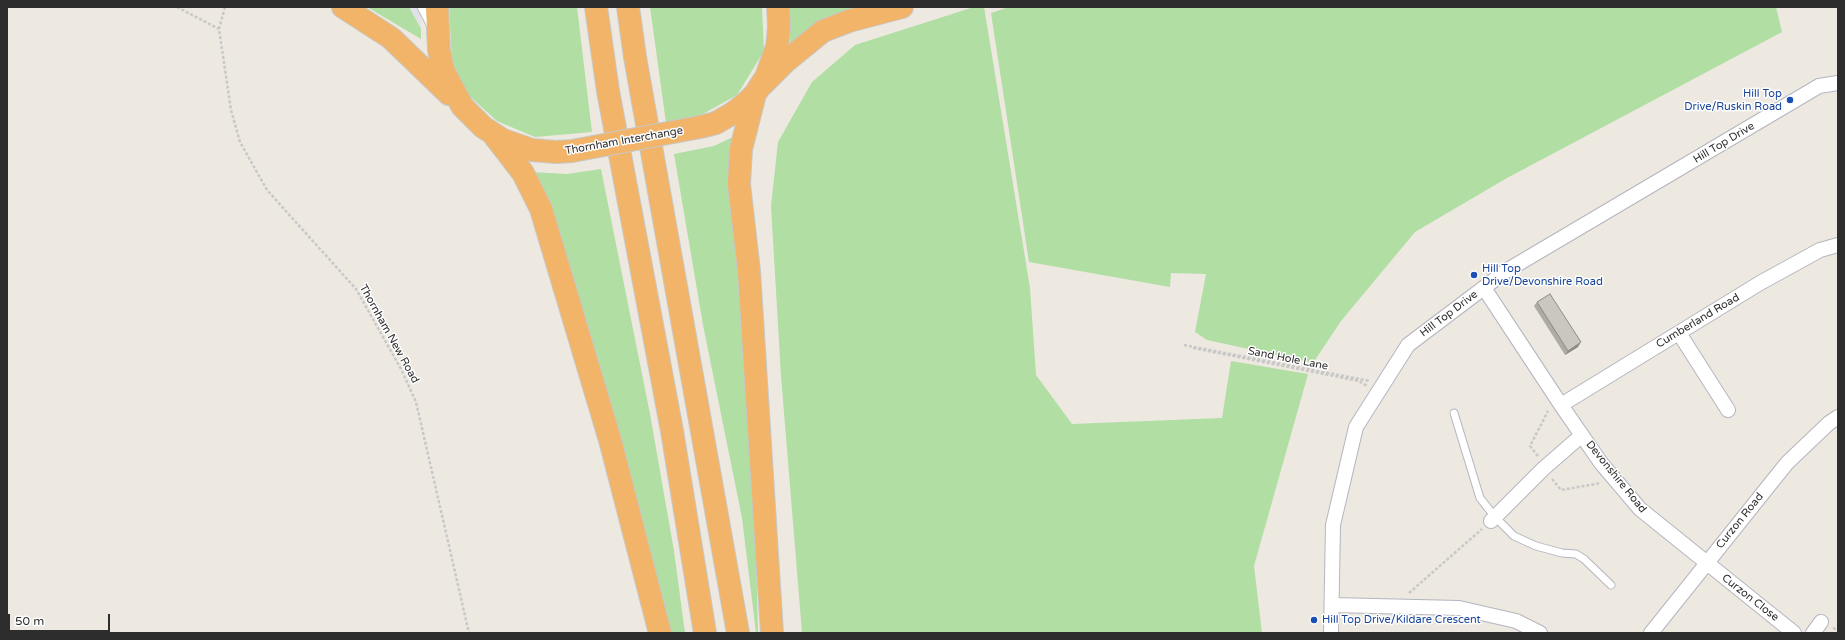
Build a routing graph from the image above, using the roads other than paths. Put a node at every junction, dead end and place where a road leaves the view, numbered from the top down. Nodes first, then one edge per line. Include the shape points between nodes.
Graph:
1 (343, 7) edge
2 (421, 7) edge
3 (437, 7) edge
4 (596, 7) edge
5 (628, 7) edge
6 (778, 7) edge
7 (902, 7) edge
8 (438, 39) junction
9 (1838, 84) edge
10 (758, 89) junction
11 (462, 106) junction
12 (493, 134) junction
13 (1838, 245) edge
14 (1484, 288) junction
15 (1680, 332) junction
16 (1559, 402) junction
17 (1728, 410) dead end
18 (1454, 413) dead end
19 (1838, 417) edge
20 (1582, 435) junction
21 (1493, 519) junction
22 (1706, 563) junction
23 (1611, 584) dead end
24 (1332, 605) junction
25 (660, 633) edge
26 (705, 633) edge
27 (738, 633) edge
28 (772, 633) edge
29 (1331, 633) edge
30 (1540, 633) edge
31 (1651, 633) edge
32 (1794, 633) edge

1 - 11 highway via 391,38
2 - 8 lane
3 - 8 highway, Thornham Interchange
4 - 26 highway via 608,91 672,431
5 - 27 highway
6 - 10 highway, Thornham Interchange via 777,47 769,70
7 - 10 highway via 849,21 823,31 785,62
8 - 11 highway, Thornham Interchange via 443,70
9 - 14 street, Hill Top Drive via 1820,86 1506,271
10 - 12 highway, Thornham Interchange, bridge via 733,113 716,123 572,151 542,152 522,148
10 - 28 highway via 741,149 739,184 749,271
11 - 12 highway, Thornham Interchange
12 - 25 highway via 523,173 541,208 610,440
13 - 15 street, Cumberland Road via 1820,250
14 - 16 street, Devonshire Road
14 - 24 street, Hill Top Drive via 1408,344 1356,428 1333,525
15 - 16 street, Cumberland Road
15 - 17 street
16 - 20 street, Devonshire Road
18 - 21 lane via 1480,498
19 - 22 street, Curzon Road via 1787,463
20 - 21 street, Devonshire Road via 1544,467
20 - 22 street, Devonshire Road via 1640,509
21 - 23 lane via 1514,536 1536,546 1576,554
22 - 31 street, Curzon Road
22 - 32 street, Curzon Close
24 - 29 street, Hill Top Drive
24 - 30 street via 1459,608 1516,621

